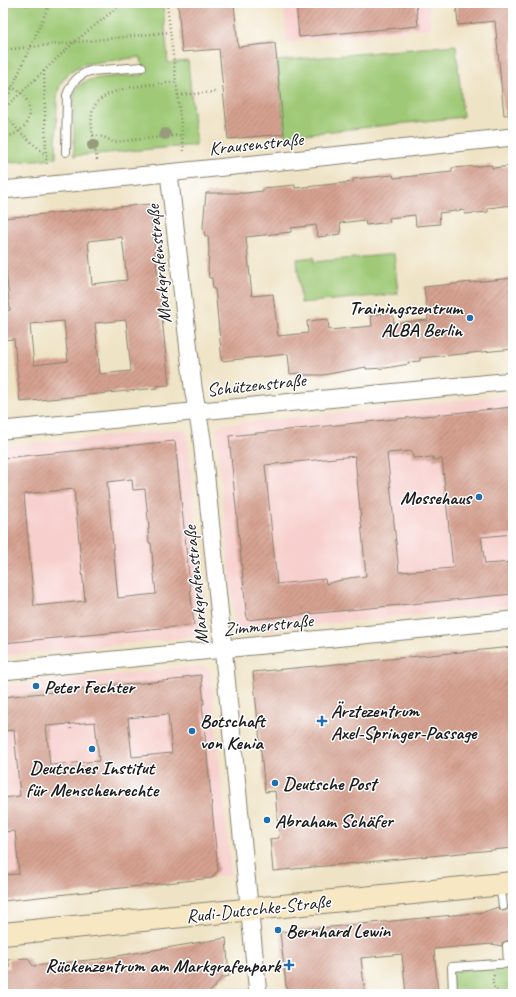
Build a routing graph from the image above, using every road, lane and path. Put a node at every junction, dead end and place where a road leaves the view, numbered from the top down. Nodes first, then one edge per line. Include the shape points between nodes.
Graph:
1 (15, 3) edge
2 (50, 3) edge
3 (123, 3) edge
4 (167, 3) edge
5 (3, 4) edge
6 (170, 32) junction
7 (73, 43) junction
8 (31, 47) junction
9 (3, 50) edge
10 (142, 67) dead end
11 (44, 71) junction
12 (176, 82) junction
13 (3, 86) edge
14 (13, 87) junction
15 (215, 92) dead end
16 (21, 93) junction
17 (178, 95) junction
18 (3, 110) edge
19 (20, 132) junction
20 (94, 135) junction
21 (182, 135) junction
22 (3, 137) edge
23 (513, 137) edge
24 (184, 151) dead end
25 (66, 152) dead end
26 (46, 155) junction
27 (97, 160) dead end
28 (47, 165) dead end
29 (169, 173) junction
30 (3, 190) edge
31 (513, 380) edge
32 (197, 411) junction
33 (3, 430) edge
34 (513, 620) edge
35 (223, 649) junction
36 (3, 671) edge
37 (66, 686) dead end
38 (66, 691) dead end
39 (70, 724) dead end
40 (70, 729) dead end
41 (506, 883) edge
42 (502, 906) dead end
43 (249, 909) junction
44 (3, 934) edge
45 (507, 946) dead end
46 (511, 963) edge
47 (258, 994) edge
48 (453, 994) edge

1 - 5 path
2 - 8 path
3 - 7 path
4 - 6 path
6 - 7 path
6 - 12 path
7 - 8 path
7 - 11 path
8 - 9 path
8 - 14 path
10 - 25 lane via 90,71 75,80 67,95
11 - 16 path
11 - 26 path
12 - 17 path
12 - 20 path via 130,87 114,91 102,98 94,105 92,114
13 - 14 path
14 - 16 path
14 - 18 path
15 - 17 path
16 - 18 path
16 - 19 path via 29,107 29,115
17 - 21 path
18 - 19 path
19 - 22 path
19 - 26 path
20 - 21 path via 112,142
20 - 27 path
21 - 24 path
23 - 29 street, Krausenstraße
26 - 28 path
29 - 30 street, Krausenstraße
29 - 32 street, Markgrafenstraße via 192,387
31 - 32 street, Schützenstraße
32 - 33 street, Schützenstraße
32 - 35 street, Markgrafenstraße
34 - 35 street, Zimmerstraße
35 - 36 street, Zimmerstraße
35 - 43 street, Markgrafenstraße
37 - 38 path
39 - 40 path
41 - 42 lane
41 - 43 main road, Rudi-Dutschke-Straße
43 - 44 main road, Rudi-Dutschke-Straße
43 - 47 street, Markgrafenstraße
45 - 46 lane
46 - 48 lane via 452,967

